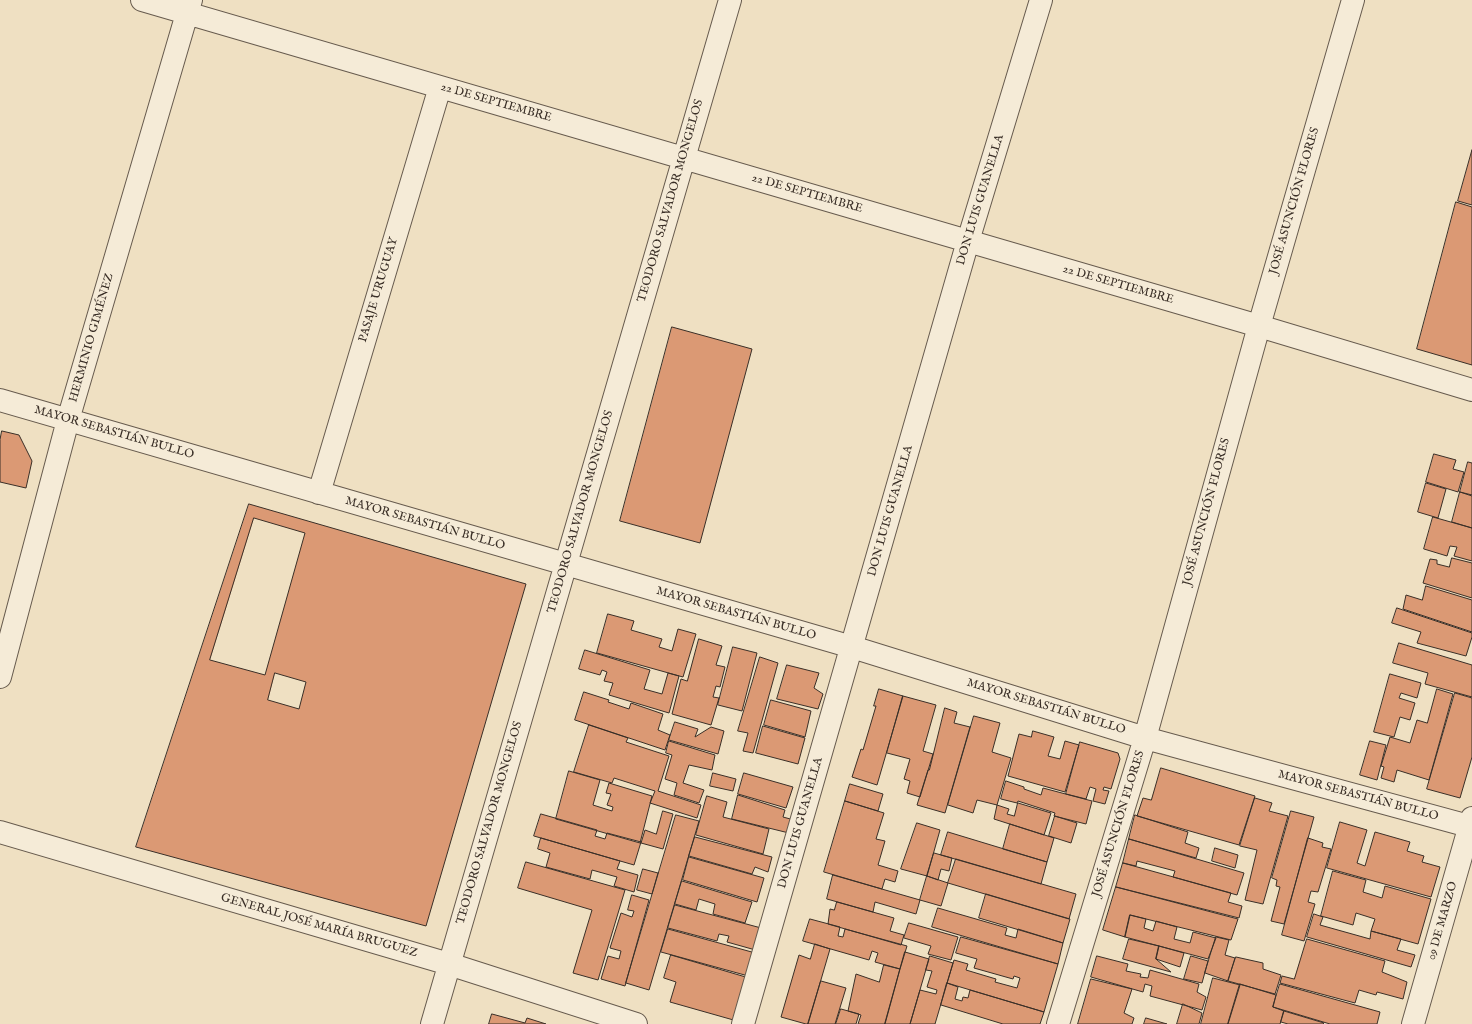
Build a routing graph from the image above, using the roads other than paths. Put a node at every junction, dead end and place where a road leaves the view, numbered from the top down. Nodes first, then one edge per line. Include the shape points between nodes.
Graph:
1 (142, 0) edge
2 (730, 0) edge
3 (1041, 0) edge
4 (1353, 0) edge
5 (189, 7) edge
6 (440, 87) junction
7 (684, 158) junction
8 (968, 241) junction
9 (1259, 326) junction
10 (1472, 390) edge
11 (0, 400) edge
12 (68, 420) junction
13 (319, 493) junction
14 (566, 564) junction
15 (852, 648) junction
16 (0, 677) edge
17 (1145, 738) junction
18 (1471, 824) edge
19 (0, 832) edge
20 (449, 964) junction
21 (432, 1024) edge
22 (636, 1024) edge
23 (743, 1024) edge
24 (1058, 1024) edge
25 (1413, 1024) edge

1 - 5 street, 22 DE SEPTIEMBRE
2 - 7 street, TEODORO SALVADOR MONGELOS
3 - 8 street, DON LUIS GUANELLA
4 - 9 street, JOSÉ ASUNCIÓN FLORES
5 - 6 street, 22 DE SEPTIEMBRE
5 - 12 street, HERMINIO GIMÉNEZ
6 - 7 street, 22 DE SEPTIEMBRE
6 - 13 street, PASAJE URUGUAY
7 - 8 street, 22 DE SEPTIEMBRE
7 - 14 street, TEODORO SALVADOR MONGELOS
8 - 9 street, 22 DE SEPTIEMBRE
8 - 15 street, DON LUIS GUANELLA
9 - 10 street, 22 DE SEPTIEMBRE
9 - 17 street, JOSÉ ASUNCIÓN FLORES
11 - 12 street, MAYOR SEBASTIÁN BULLO
12 - 13 street, MAYOR SEBASTIÁN BULLO
12 - 16 street, HERMINIO GIMÉNEZ
13 - 14 street, MAYOR SEBASTIÁN BULLO
14 - 15 street, MAYOR SEBASTIÁN BULLO
14 - 20 street, TEODORO SALVADOR MONGELOS
15 - 17 street, MAYOR SEBASTIÁN BULLO
15 - 23 street, DON LUIS GUANELLA
17 - 18 street, MAYOR SEBASTIÁN BULLO
17 - 24 street, JOSÉ ASUNCIÓN FLORES
18 - 25 street, 09 DE MARZO
19 - 20 street, GENERAL JOSÉ MARÍA BRUGUEZ
20 - 21 street, TEODORO SALVADOR MONGELOS
20 - 22 street, GENERAL JOSÉ MARÍA BRUGUEZ

